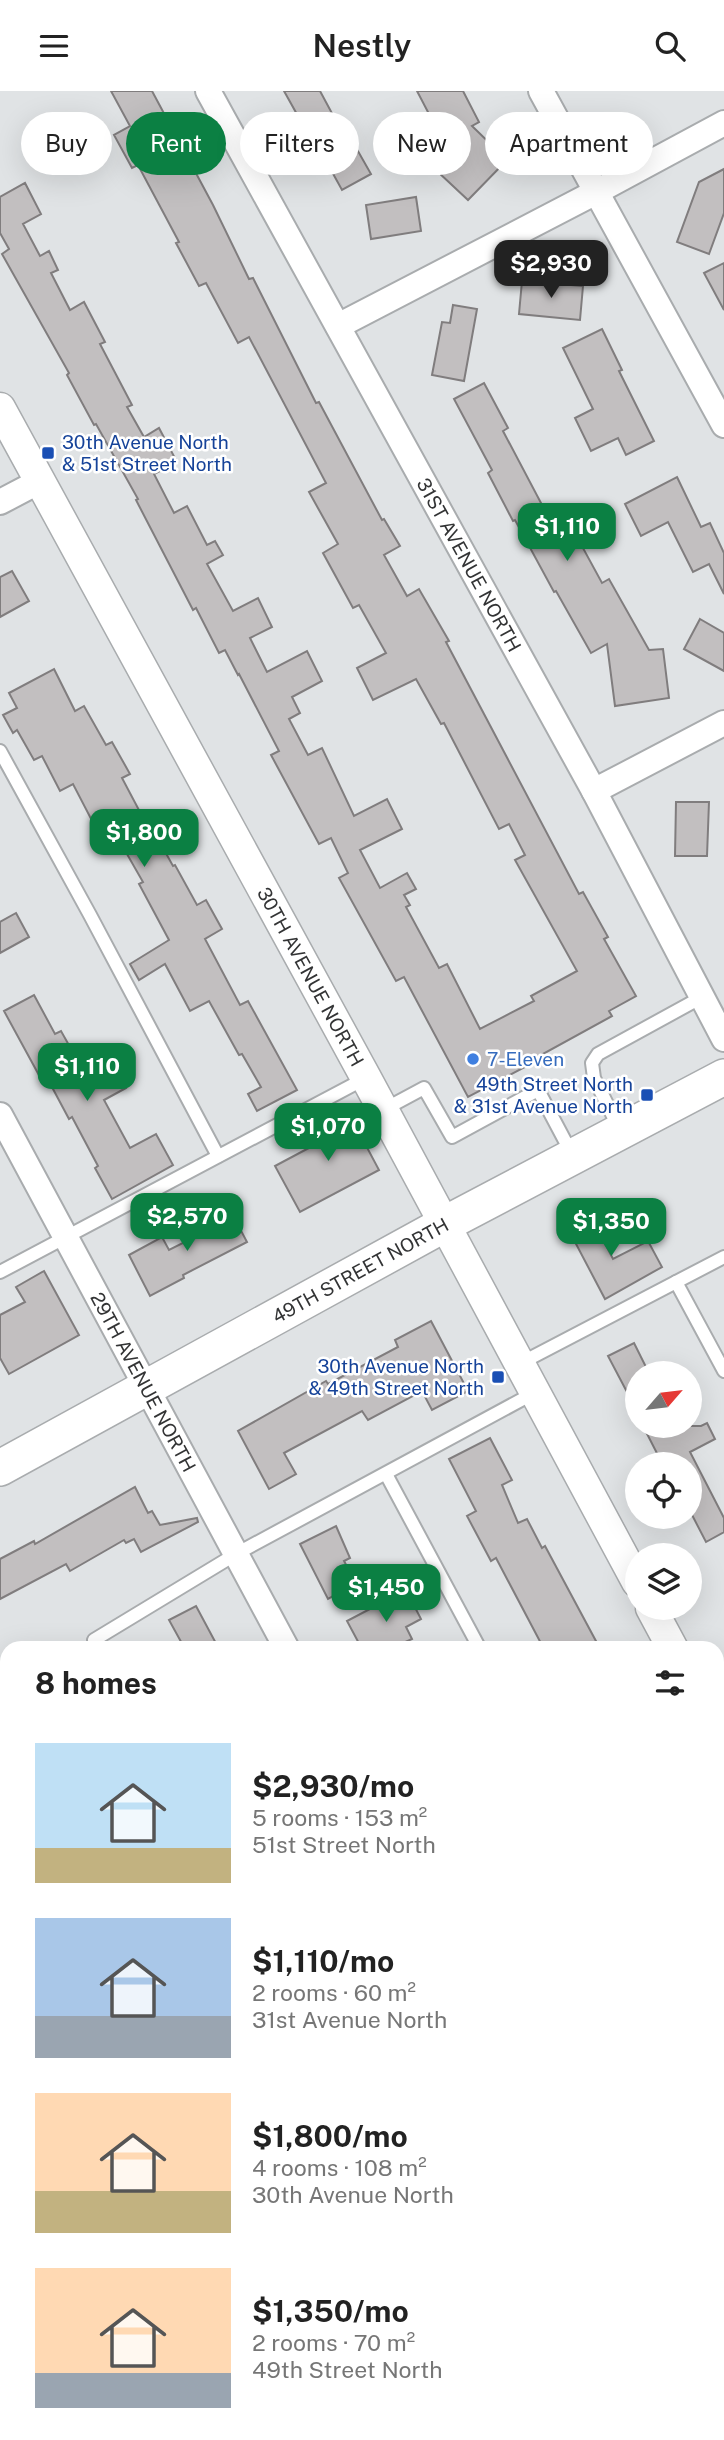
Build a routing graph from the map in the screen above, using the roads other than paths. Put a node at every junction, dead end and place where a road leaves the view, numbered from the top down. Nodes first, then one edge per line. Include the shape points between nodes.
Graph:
1 (208, 91) edge
2 (541, 91) edge
3 (724, 123) edge
4 (596, 193) junction
5 (338, 326) junction
6 (0, 408) edge
7 (724, 425) edge
8 (40, 481) junction
9 (0, 502) edge
10 (724, 723) edge
11 (0, 751) edge
12 (594, 791) junction
13 (702, 997) junction
14 (724, 1039) edge
15 (724, 1077) edge
16 (366, 1078) junction
17 (382, 1111) junction
18 (0, 1115) edge
19 (621, 1132) junction
20 (218, 1156) junction
21 (574, 1156) junction
22 (443, 1225) junction
23 (65, 1237) junction
24 (724, 1257) edge
25 (0, 1272) edge
26 (676, 1282) junction
27 (519, 1364) junction
28 (724, 1370) edge
29 (147, 1389) junction
30 (534, 1393) junction
31 (0, 1468) edge
32 (386, 1474) junction
33 (236, 1554) junction
34 (625, 1560) edge
35 (657, 1620) edge
36 (95, 1641) edge
37 (283, 1641) edge
38 (476, 1641) edge
39 (669, 1641) edge

1 - 5 street, 31ST AVENUE NORTH
2 - 4 street
3 - 4 street
4 - 5 street
4 - 7 street
5 - 12 street, 31ST AVENUE NORTH
6 - 8 street, 30TH AVENUE NORTH
8 - 9 street
8 - 16 street, 30TH AVENUE NORTH
10 - 12 street
11 - 20 lane
12 - 13 street, 31ST AVENUE NORTH
13 - 14 street, 31ST AVENUE NORTH
13 - 19 lane via 598,1054 592,1063 594,1078
15 - 19 main road, 49TH STREET NORTH
16 - 17 street, 30TH AVENUE NORTH
16 - 20 lane
17 - 21 lane via 424,1088 452,1137 538,1090
17 - 22 street, 30TH AVENUE NORTH
18 - 23 street, 29TH AVENUE NORTH
19 - 21 main road, 49TH STREET NORTH
20 - 23 lane
21 - 22 main road, 49TH STREET NORTH
22 - 27 street, 30TH AVENUE NORTH
22 - 29 main road, 49TH STREET NORTH
23 - 25 lane
23 - 29 street, 29TH AVENUE NORTH
24 - 26 lane
26 - 27 lane
26 - 28 lane
27 - 30 street, 30TH AVENUE NORTH
29 - 31 main road, 49TH STREET NORTH
29 - 33 street, 29TH AVENUE NORTH
30 - 32 lane
30 - 34 street, 30TH AVENUE NORTH
32 - 33 lane
32 - 38 lane
33 - 36 lane
33 - 37 street, 29TH AVENUE NORTH
35 - 39 street

